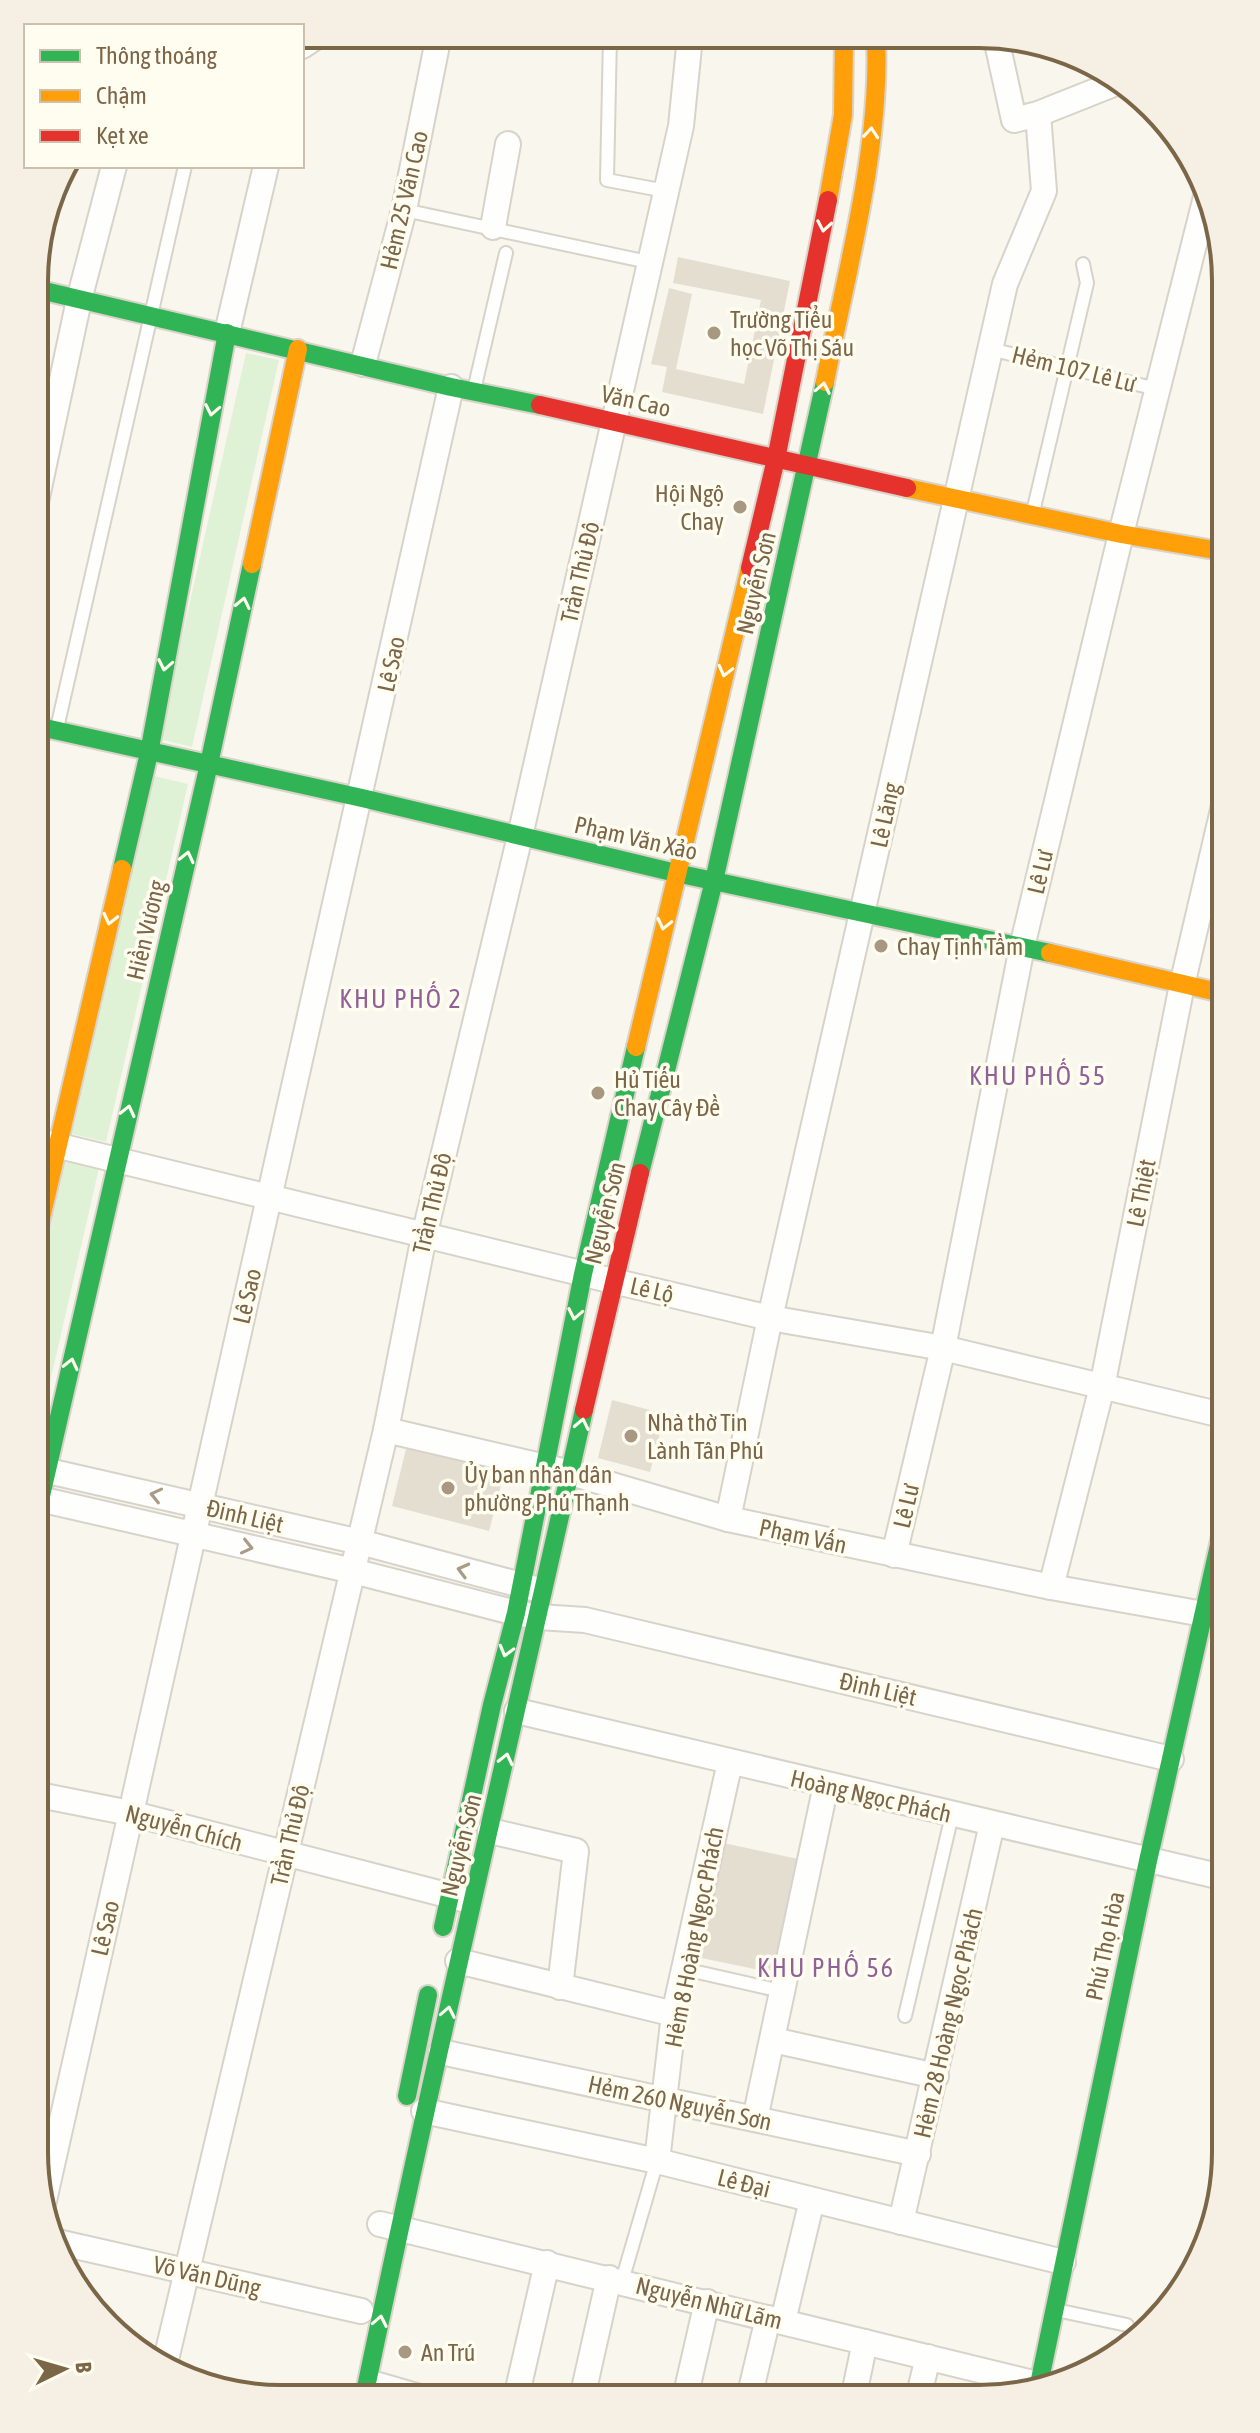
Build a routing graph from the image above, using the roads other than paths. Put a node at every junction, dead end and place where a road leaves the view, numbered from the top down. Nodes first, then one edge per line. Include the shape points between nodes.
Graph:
1 (436, 48) edge
2 (610, 48) edge
3 (689, 48) edge
4 (844, 48) edge
5 (876, 48) edge
6 (998, 49) edge
7 (1108, 86) edge
8 (1038, 114) junction
9 (508, 144) dead end
10 (113, 168) edge
11 (185, 168) edge
12 (266, 168) edge
13 (833, 171) junction
14 (865, 177) junction
15 (666, 191) junction
16 (404, 210) junction
17 (1202, 213) edge
18 (493, 227) junction
19 (506, 253) dead end
20 (648, 262) junction
21 (1083, 264) dead end
22 (48, 292) edge
23 (79, 300) junction
24 (151, 316) junction
25 (227, 333) junction
26 (298, 349) junction
27 (990, 349) junction
28 (363, 364) junction
29 (1067, 368) junction
30 (1157, 389) junction
31 (462, 390) junction
32 (614, 420) junction
33 (48, 446) edge
34 (776, 459) junction
35 (808, 465) junction
36 (955, 499) junction
37 (1032, 516) junction
38 (1121, 534) junction
39 (1212, 550) edge
40 (48, 729) edge
41 (56, 731) junction
42 (149, 753) junction
43 (209, 764) junction
44 (362, 798) junction
45 (520, 836) junction
46 (1212, 857) edge
47 (676, 873) junction
48 (714, 881) junction
49 (863, 914) junction
50 (1022, 947) junction
51 (1182, 985) junction
52 (1212, 991) edge
53 (48, 1135) edge
54 (48, 1144) edge
55 (117, 1161) junction
56 (269, 1197) junction
57 (424, 1236) junction
58 (583, 1274) junction
59 (613, 1281) junction
60 (770, 1318) junction
61 (943, 1348) junction
62 (1102, 1387) junction
63 (1212, 1413) edge
64 (386, 1430) junction
65 (48, 1442) edge
66 (545, 1468) junction
67 (48, 1472) edge
68 (571, 1473) junction
69 (200, 1505) junction
70 (48, 1509) edge
71 (728, 1519) junction
72 (195, 1535) junction
73 (360, 1542) junction
74 (894, 1555) junction
75 (353, 1571) junction
76 (1051, 1587) junction
77 (533, 1589) junction
78 (528, 1615) junction
79 (1212, 1615) edge
80 (585, 1620) junction
81 (1212, 1622) edge
82 (517, 1711) junction
83 (1171, 1759) junction
84 (730, 1762) junction
85 (826, 1785) junction
86 (48, 1797) edge
87 (130, 1813) junction
88 (952, 1815) junction
89 (992, 1824) junction
90 (490, 1831) junction
91 (286, 1855) junction
92 (1148, 1861) junction
93 (1212, 1875) edge
94 (461, 1899) junction
95 (439, 1944) dead end
96 (458, 1961) junction
97 (684, 1969) junction
98 (433, 1975) dead end
99 (560, 1987) junction
100 (781, 1991) junction
101 (674, 2014) junction
102 (905, 2016) dead end
103 (773, 2040) junction
104 (441, 2052) junction
105 (936, 2076) junction
106 (665, 2099) junction
107 (413, 2113) junction
108 (755, 2119) junction
109 (918, 2154) junction
110 (657, 2161) junction
111 (50, 2176) edge
112 (812, 2200) junction
113 (901, 2222) junction
114 (384, 2224) junction
115 (67, 2244) edge
116 (1063, 2262) junction
117 (547, 2263) junction
118 (186, 2272) junction
119 (616, 2280) junction
120 (707, 2302) junction
121 (1053, 2309) junction
122 (361, 2311) dead end
123 (776, 2319) junction
124 (1127, 2325) dead end
125 (865, 2342) junction
126 (167, 2355) edge
127 (928, 2357) junction
128 (369, 2376) junction
129 (1039, 2377) edge
130 (1016, 2382) edge
131 (367, 2385) edge
132 (400, 2385) edge
133 (519, 2385) edge
134 (586, 2385) edge
135 (688, 2385) edge
136 (753, 2385) edge
137 (856, 2385) edge
138 (921, 2385) edge

1 - 16 street, Hẻm 25 Văn Cao
2 - 15 lane via 607,180
3 - 15 street, Trần Thủ Độ via 681,126
4 - 13 street, Nguyễn Sơn via 843,115
14 -> 5 street, Nguyễn Sơn
6 - 8 street via 1014,120
7 - 8 street
8 - 27 street, Lê Lăng via 1044,191 1005,284
9 - 18 street
10 - 23 street
11 - 24 lane
12 - 25 street
13 - 14 street
13 -> 34 street, Nguyễn Sơn
35 -> 14 street, Nguyễn Sơn
15 - 20 street, Trần Thủ Độ
16 - 18 lane
16 - 28 street, Hẻm 25 Văn Cao
17 - 30 street, Lê Lư
18 - 20 lane
19 - 31 lane
20 - 32 street, Trần Thủ Độ
21 - 29 lane via 1087,283
22 - 23 street, Văn Cao
23 - 24 street, Văn Cao
23 - 33 street
24 - 25 street, Văn Cao
24 - 41 lane
25 - 26 street, Văn Cao
25 -> 42 street, Hiền Vương
26 - 28 street, Văn Cao
43 -> 26 street, Hiền Vương
27 - 29 lane, Hẻm 107 Lê Lư
27 - 36 street, Lê Lăng
28 - 31 street, Văn Cao
29 - 30 lane, Hẻm 107 Lê Lư
29 - 37 lane
30 - 38 street, Lê Lư
31 - 32 street, Văn Cao
31 - 44 street, Lê Sao
32 - 34 street, Văn Cao
32 - 45 street, Trần Thủ Độ
34 - 35 street, Văn Cao
34 -> 47 street, Nguyễn Sơn
35 - 36 street, Văn Cao
35 - 48 street, Nguyễn Sơn
36 - 37 street, Văn Cao
36 - 49 street, Lê Lăng
37 - 38 street, Văn Cao
38 - 39 street, Văn Cao
38 - 50 street, Lê Lư
40 - 41 street, Phạm Văn Xảo
41 - 42 street, Phạm Văn Xảo
42 - 43 street, Phạm Văn Xảo
42 -> 53 street, Hiền Vương
43 - 44 street, Phạm Văn Xảo
55 -> 43 street, Hiền Vương
44 - 45 street, Phạm Văn Xảo
44 - 56 street, Lê Sao
45 - 47 street, Phạm Văn Xảo
45 - 57 street, Trần Thủ Độ
46 - 51 street, Lê Thiệt
47 - 48 street, Phạm Văn Xảo
47 -> 58 street, Nguyễn Sơn
48 - 49 street, Phạm Văn Xảo
48 - 59 street, Nguyễn Sơn
49 - 50 street, Phạm Văn Xảo
49 - 60 street, Lê Lăng
50 - 51 street, Phạm Văn Xảo
50 - 61 street, Lê Lư
51 - 52 street, Phạm Văn Xảo
51 - 62 street, Lê Thiệt
54 - 55 street, Lê Lộ
55 - 56 street, Lê Lộ
65 -> 55 street, Hiền Vương
56 - 57 street, Lê Lộ
56 - 69 street, Lê Sao
57 - 58 street, Lê Lộ
57 - 64 street, Trần Thủ Độ
58 - 59 street, Lê Lộ
58 -> 66 street, Nguyễn Sơn
59 - 60 street, Lê Lộ
68 -> 59 street, Nguyễn Sơn
60 - 61 street, Lê Lộ
60 - 71 street, Lê Lăng
61 - 62 street, Lê Lộ
61 - 74 street, Lê Lư
62 - 63 street, Lê Lộ
62 - 76 street, Lê Thiệt
64 - 66 street, Phạm Vấn
64 - 73 street, Trần Thủ Độ
66 - 68 street, Phạm Vấn
66 - 77 street, Nguyễn Sơn
69 -> 67 street, Đinh Liệt
68 - 71 street, Phạm Vấn
68 - 77 street, Nguyễn Sơn
69 - 72 street, Lê Sao
69 - 73 street, Đinh Liệt
70 - 72 street, Đinh Liệt
71 - 74 street, Phạm Vấn
72 -> 75 street, Đinh Liệt
72 - 87 street, Lê Sao
73 - 75 street, Trần Thủ Độ
77 -> 73 street, Đinh Liệt
74 - 76 street, Phạm Vấn
75 - 78 street, Đinh Liệt
75 - 91 street, Trần Thủ Độ
76 - 79 street, Phạm Vấn
77 - 78 street, Nguyễn Sơn
77 - 80 street, Đinh Liệt
78 - 80 street, Đinh Liệt
78 - 82 street, Nguyễn Sơn
78 -> 94 street, Nguyễn Sơn via 492,1705
80 - 83 street, Đinh Liệt
81 - 83 street, Phú Thọ Hòa
82 - 84 street, Hoàng Ngọc Phách
90 -> 82 street, Nguyễn Sơn
83 - 92 street, Phú Thọ Hòa
84 - 85 street, Hoàng Ngọc Phách
84 - 97 street, Hẻm 8 Hoàng Ngọc Phách
85 - 88 street, Hoàng Ngọc Phách
85 - 100 street
86 - 87 street, Nguyễn Chích
87 - 91 street, Nguyễn Chích
87 - 111 street, Lê Sao
88 - 89 street, Hoàng Ngọc Phách
88 - 102 lane
89 - 92 street, Hoàng Ngọc Phách
89 - 105 street, Hẻm 28 Hoàng Ngọc Phách
90 - 94 street, Nguyễn Sơn
90 - 99 street via 576,1851
91 - 94 street, Nguyễn Chích
91 - 118 street, Trần Thủ Độ
92 - 93 street, Hoàng Ngọc Phách
92 - 116 street, Phú Thọ Hòa
94 - 95 street, Nguyễn Sơn
94 - 96 street, Nguyễn Sơn
96 - 99 street
104 -> 96 street, Nguyễn Sơn
97 - 100 lane
97 - 101 street, Hẻm 8 Hoàng Ngọc Phách
98 - 107 street, Nguyễn Sơn
99 - 101 street
100 - 103 street
101 - 106 street, Hẻm 8 Hoàng Ngọc Phách
103 - 105 street
103 - 108 street
104 - 106 street, Hẻm 260 Nguyễn Sơn
104 - 107 street, Nguyễn Sơn
105 - 109 street, Hẻm 28 Hoàng Ngọc Phách
106 - 108 street, Hẻm 260 Nguyễn Sơn
106 - 110 street, Hẻm 8 Hoàng Ngọc Phách
107 - 110 street, Lê Đại
107 - 114 street, Nguyễn Sơn
108 - 109 street, Hẻm 260 Nguyễn Sơn
109 - 113 street, Hẻm 28 Hoàng Ngọc Phách
110 - 112 street, Lê Đại
110 - 119 lane
112 - 113 street, Lê Đại
112 - 123 street
113 - 116 street, Lê Đại
114 - 117 street, Nguyễn Nhữ Lãm
128 -> 114 street, Nguyễn Sơn
115 - 118 street, Võ Văn Dũng
116 - 121 street, Phú Thọ Hòa
117 - 119 street, Nguyễn Nhữ Lãm
117 - 133 street
118 - 122 street, Võ Văn Dũng
118 - 126 street, Trần Thủ Độ
119 - 120 street, Nguyễn Nhữ Lãm
119 - 134 street
120 - 123 street, Nguyễn Nhữ Lãm
120 - 135 street
121 - 124 lane
121 - 129 street, Phú Thọ Hòa
123 - 125 street, Nguyễn Nhữ Lãm
123 - 136 street
125 - 127 street, Nguyễn Nhữ Lãm
125 - 137 street
127 - 130 street, Nguyễn Nhữ Lãm
127 - 138 street
128 - 131 street, Nguyễn Sơn
128 - 132 lane

